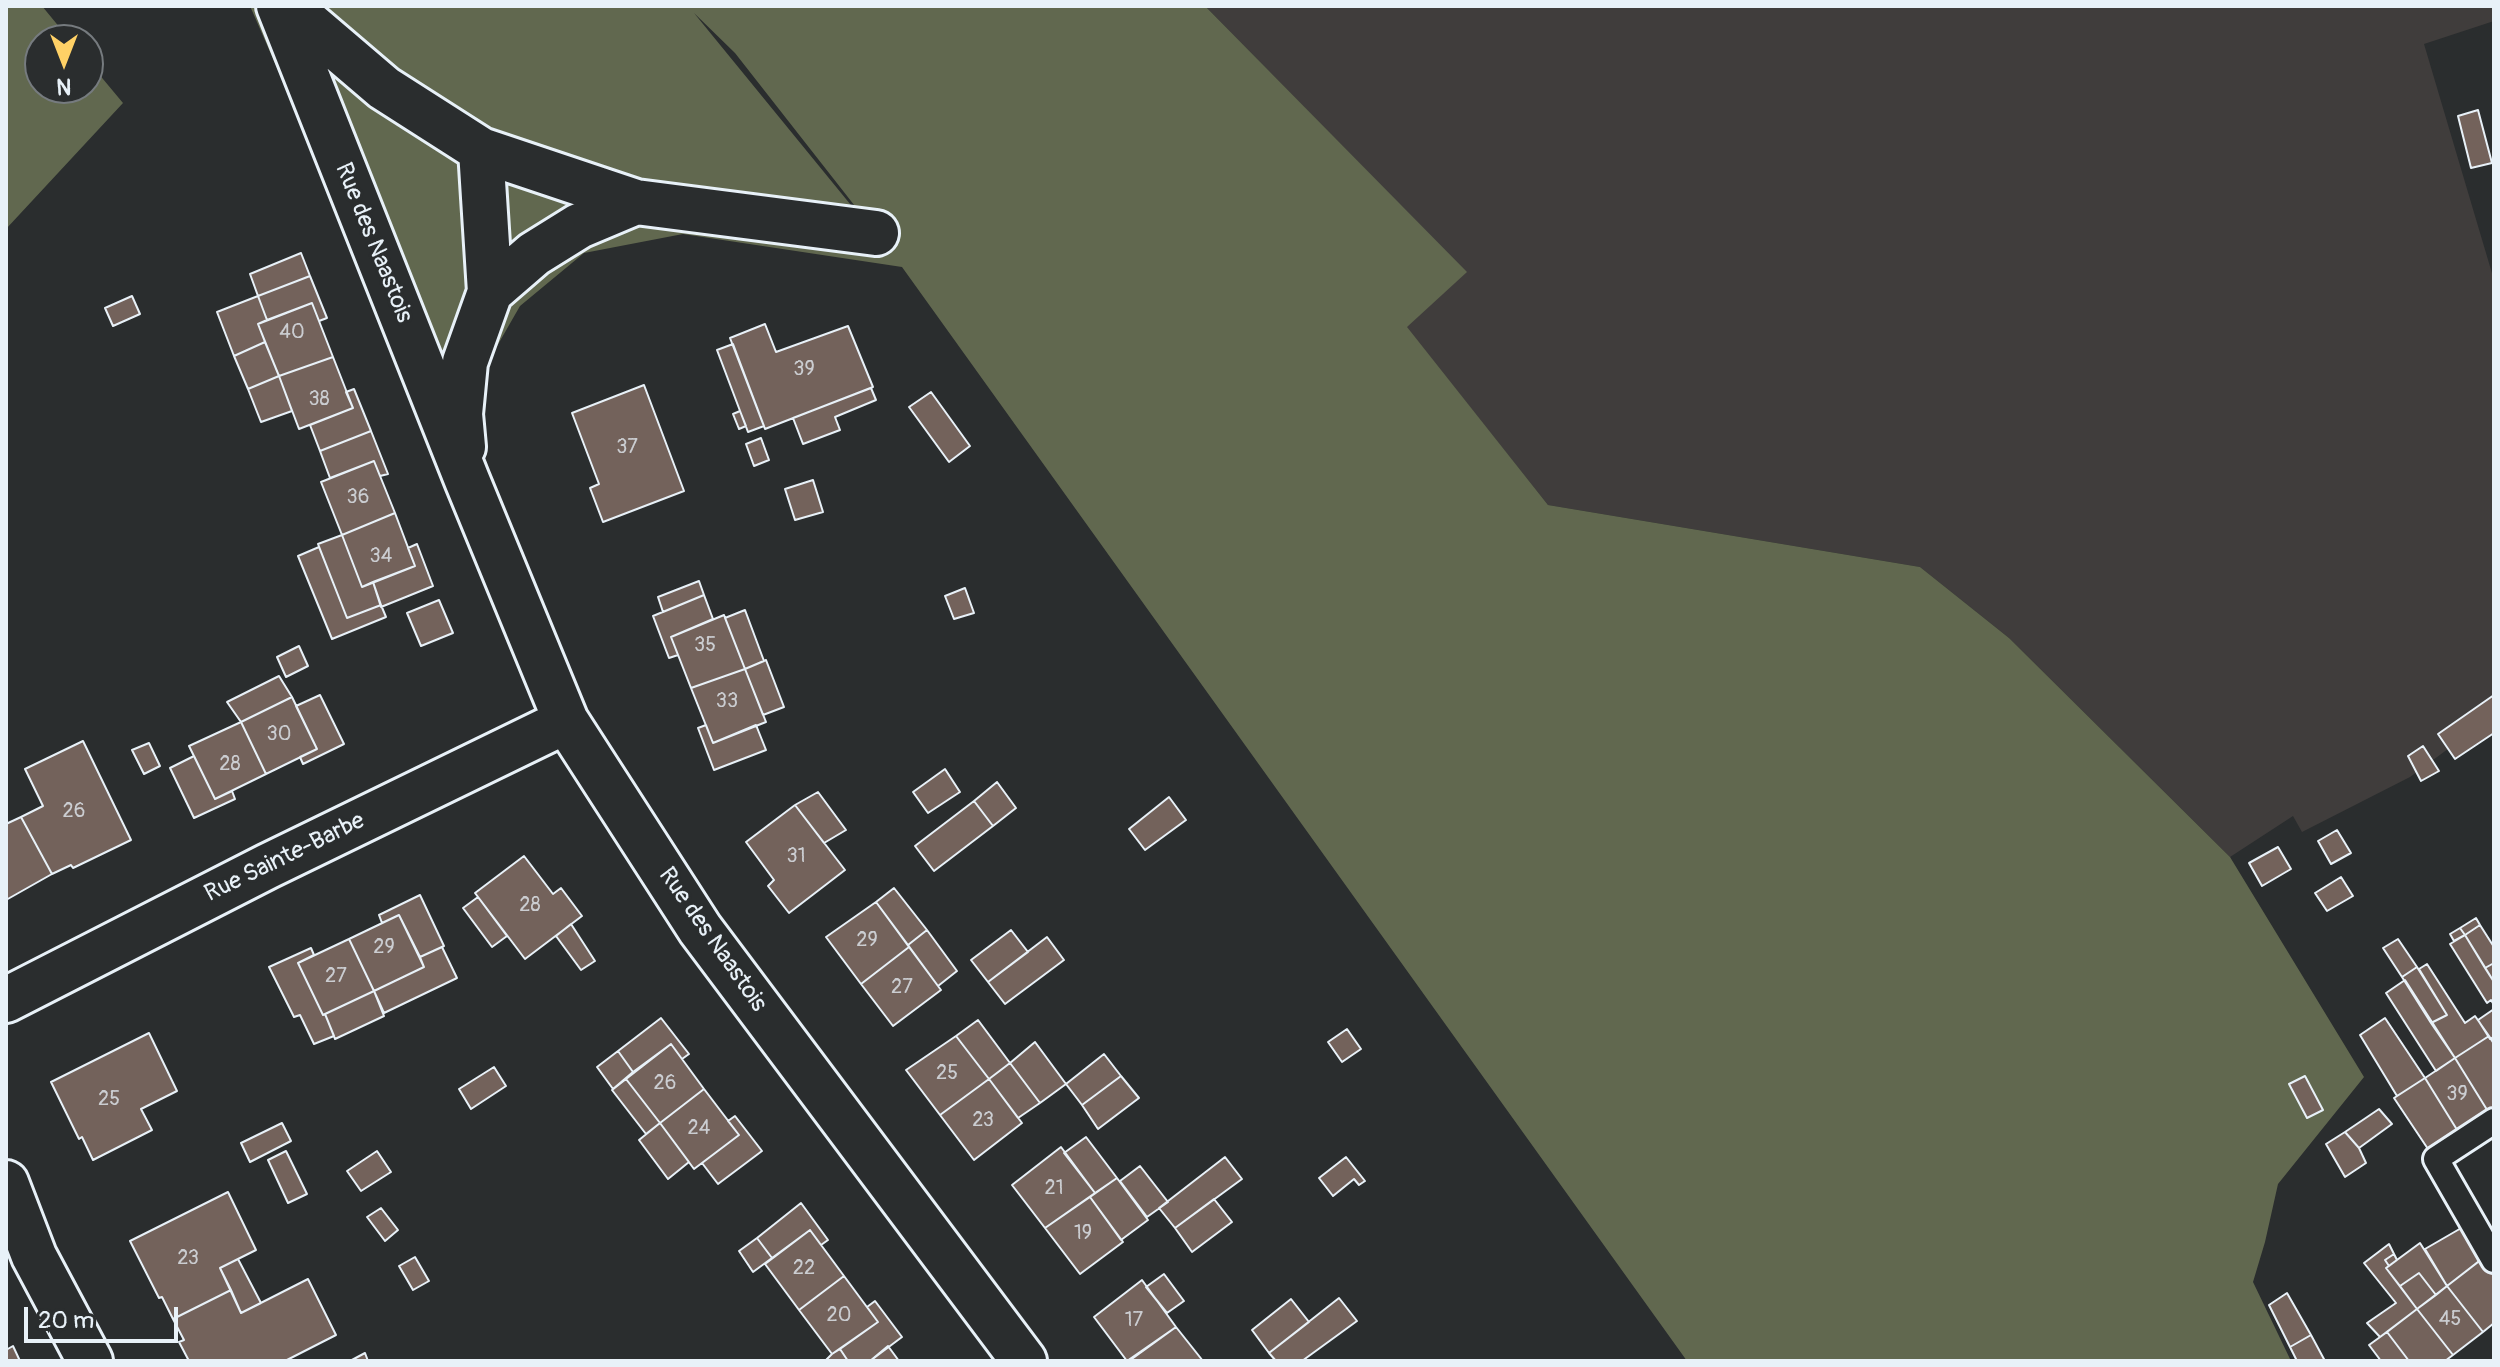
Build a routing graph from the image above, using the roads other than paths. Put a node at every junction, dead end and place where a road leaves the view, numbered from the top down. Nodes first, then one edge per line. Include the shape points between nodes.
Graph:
1 (279, 6) edge
2 (288, 6) edge
3 (481, 150) junction
4 (636, 202) junction
5 (876, 233) dead end
6 (490, 292) junction
7 (467, 480) junction
8 (566, 721) junction
9 (6, 1000) edge
10 (2494, 1121) edge
11 (6, 1183) edge
12 (2494, 1260) edge
13 (20, 1263) edge
14 (90, 1361) edge
15 (1024, 1361) edge

1 - 7 street, Rue des Naastois
2 - 3 street via 384,88
3 - 4 street
3 - 6 street, Rue des Naastois
4 - 5 street
4 - 6 street, Rue des Naastois via 579,226 534,254
6 - 7 street, Rue des Naastois via 465,362 460,414
7 - 8 street, Rue des Naastois
8 - 9 street, Rue Sainte-Barbe
8 - 15 street, Rue des Naastois via 700,929
10 - 12 lane via 2436,1159
11 - 13 street
13 - 14 street

